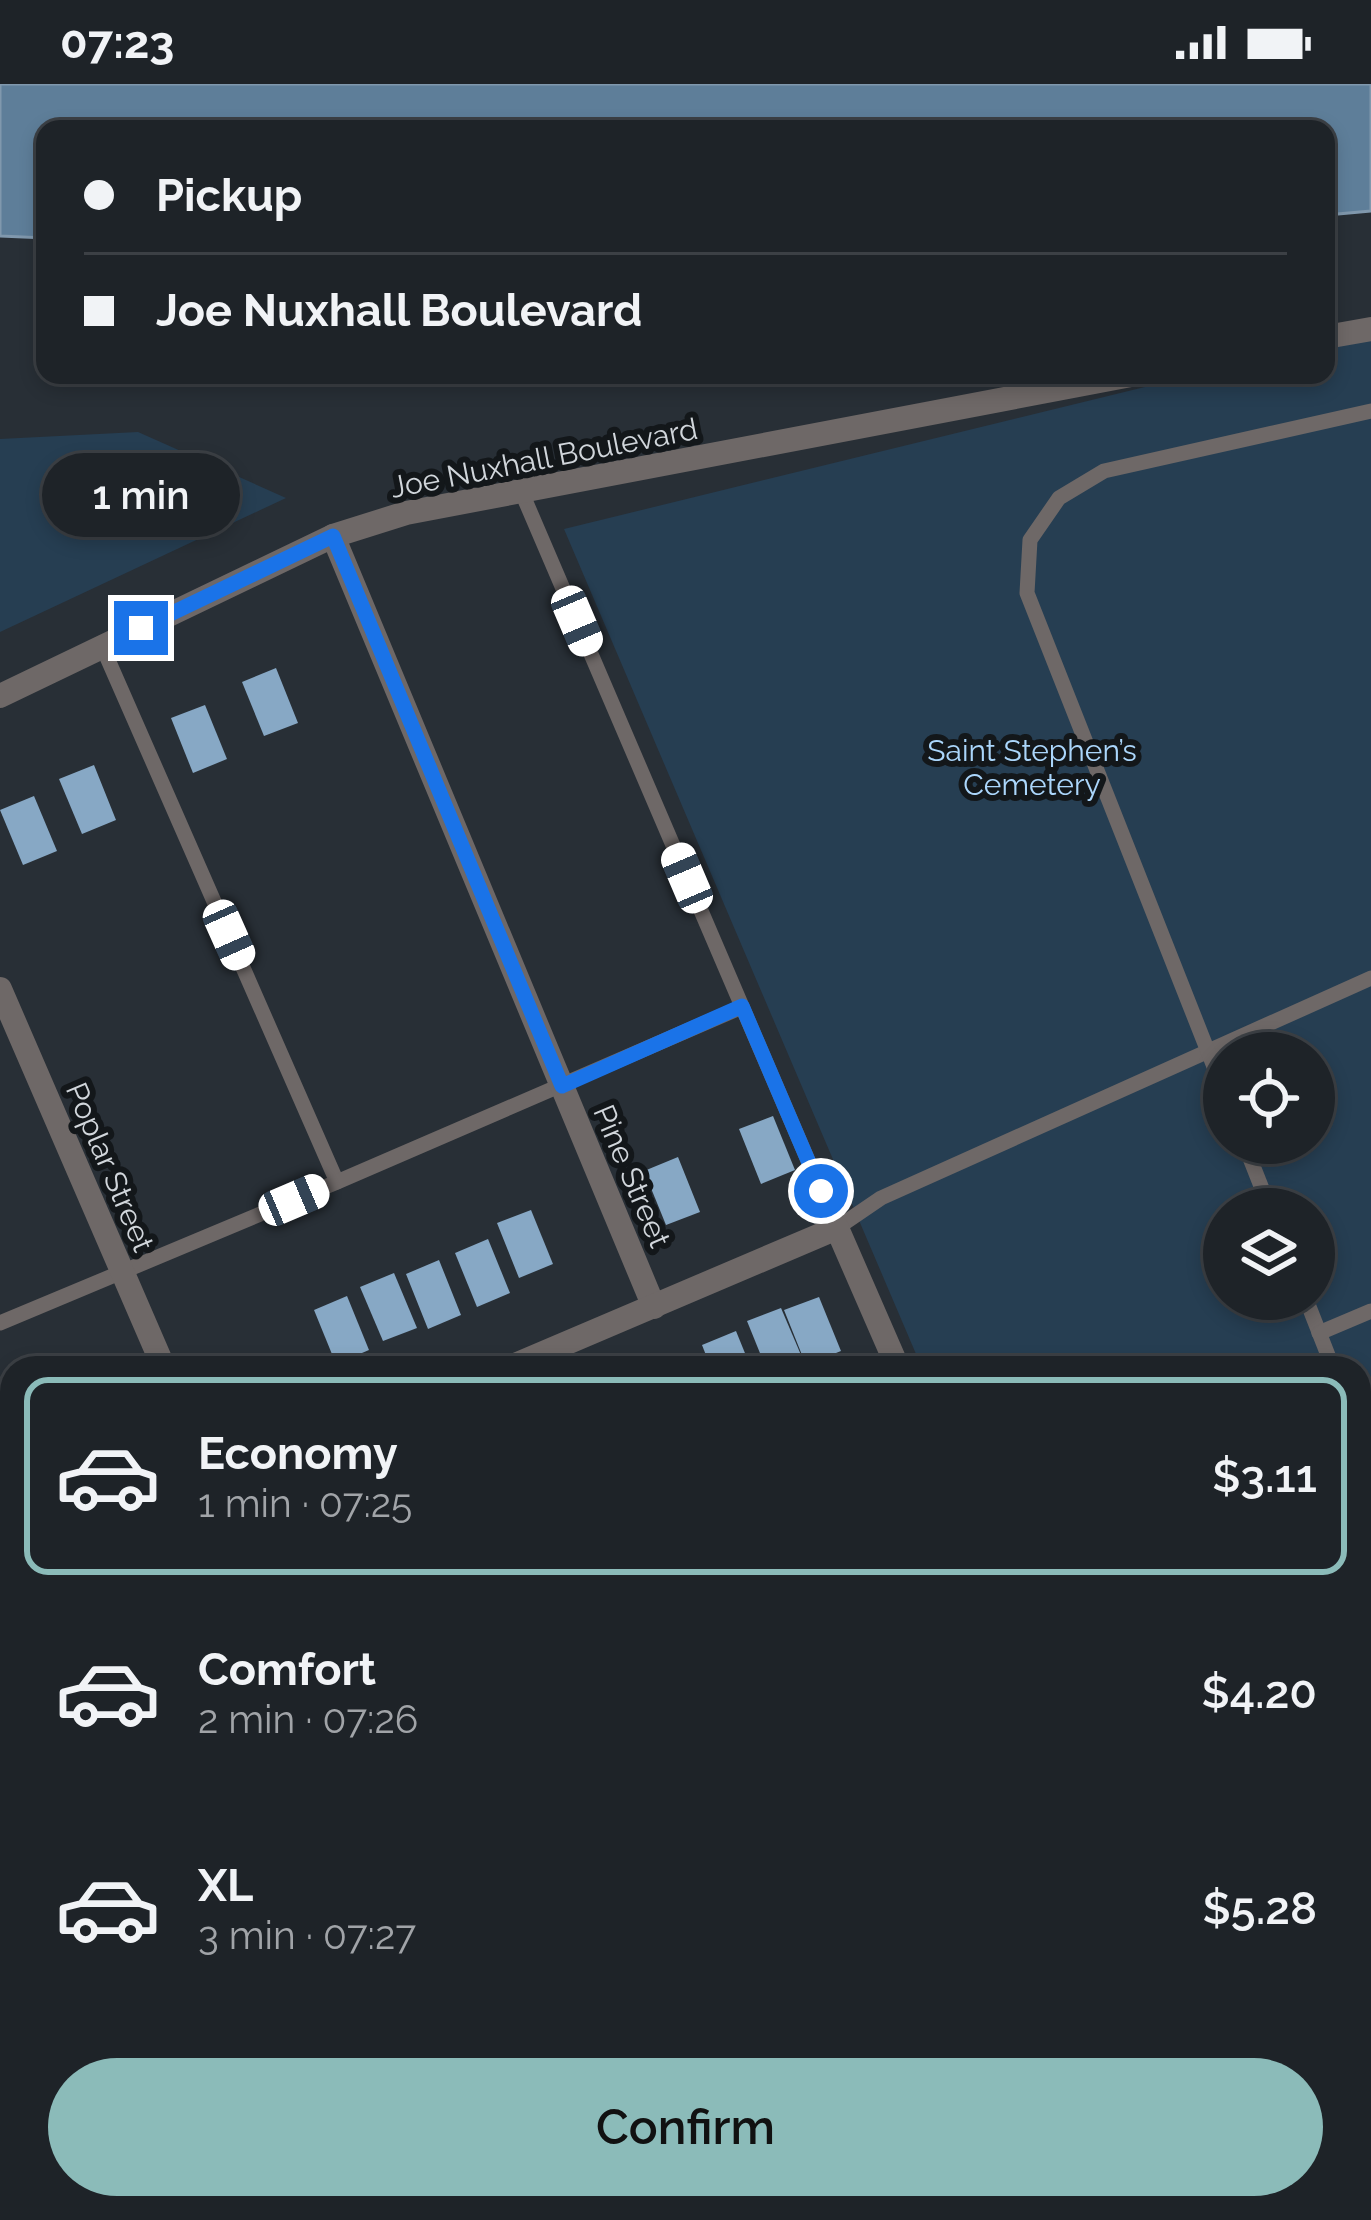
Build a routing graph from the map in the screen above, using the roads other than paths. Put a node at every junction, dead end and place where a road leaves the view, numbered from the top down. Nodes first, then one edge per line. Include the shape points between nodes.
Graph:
1 (1371, 328) edge
2 (1335, 336) edge
3 (1085, 384) edge
4 (1371, 411) edge
5 (522, 493) junction
6 (333, 536) junction
7 (102, 646) junction
8 (0, 696) edge
9 (1371, 978) edge
10 (0, 989) edge
11 (742, 1006) junction
12 (1250, 1032) edge
13 (1203, 1038) edge
14 (1203, 1053) edge
15 (562, 1086) junction
16 (337, 1182) junction
17 (837, 1228) junction
18 (123, 1272) junction
19 (654, 1307) junction
20 (1371, 1311) edge
21 (1314, 1320) edge
22 (0, 1323) edge
23 (1319, 1333) junction
24 (159, 1356) edge
25 (537, 1356) edge
26 (893, 1356) edge
27 (1328, 1356) edge

1 - 2 street
3 - 5 street, Joe Nuxhall Boulevard
4 - 13 lane via 1104,471 1059,498 1030,540 1027,593
5 - 6 street, Joe Nuxhall Boulevard via 406,513
5 - 11 lane
6 - 7 street, Joe Nuxhall Boulevard
6 - 15 street, Pine Street
7 - 8 street, Joe Nuxhall Boulevard
7 - 16 lane
9 - 12 lane
10 - 18 street, Poplar Street
11 - 15 lane
11 - 17 lane
14 - 17 lane via 881,1198
15 - 16 lane
15 - 19 street, Pine Street
16 - 18 lane
17 - 19 street
17 - 26 street
18 - 22 lane
18 - 24 street, Poplar Street
19 - 25 street
20 - 23 lane
21 - 23 lane
23 - 27 lane

